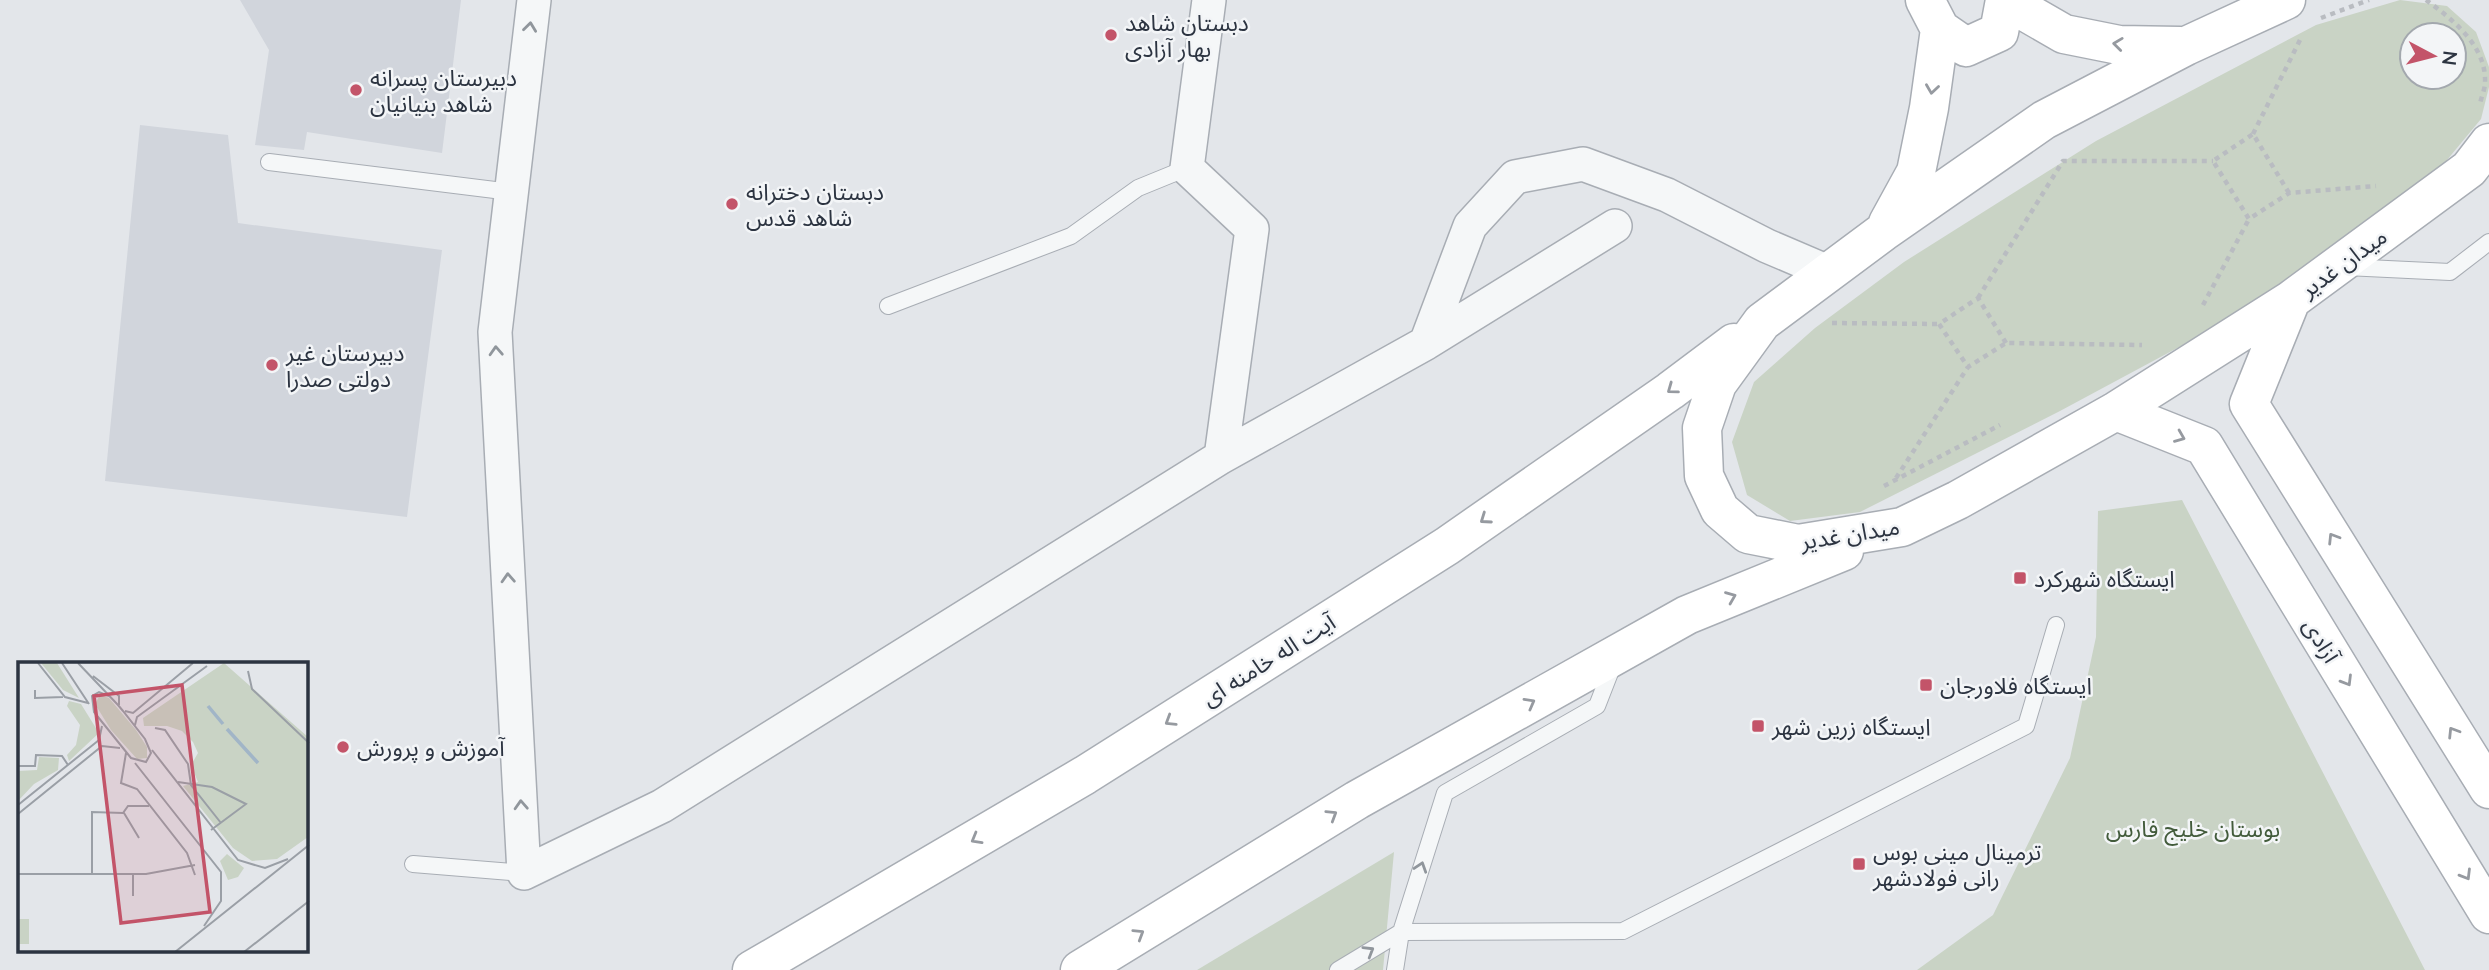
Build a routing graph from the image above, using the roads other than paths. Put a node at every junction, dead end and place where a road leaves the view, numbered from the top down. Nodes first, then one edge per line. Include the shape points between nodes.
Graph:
1 (534, 0) edge
2 (1209, 0) edge
3 (2005, 0) edge
4 (2297, 11) edge
5 (1932, 14) edge
6 (2186, 46) junction
7 (2482, 155) edge
8 (269, 162) dead end
9 (1187, 168) junction
10 (511, 192) junction
11 (1615, 226) dead end
12 (1883, 232) junction
13 (2489, 242) edge
14 (2337, 267) junction
15 (1828, 272) junction
16 (2291, 300) junction
17 (888, 306) dead end
18 (1766, 319) junction
19 (1426, 343) junction
20 (2116, 411) junction
21 (1221, 457) junction
22 (1902, 527) junction
23 (2056, 625) dead end
24 (1616, 655) junction
25 (2489, 789) edge
26 (413, 864) dead end
27 (524, 873) junction
28 (2489, 914) edge
29 (1401, 932) junction
30 (752, 970) edge
31 (1080, 970) edge
32 (1338, 970) edge
33 (1395, 970) edge

10 -> 1 street
2 - 9 street
3 - 5 main road via 1999,32 1966,47
6 -> 3 main road via 2119,45 2064,34
4 - 6 main road, میدان غدیر
5 -> 12 main road via 1929,108 1916,172
6 - 12 main road, میدان غدیر via 2045,120
7 - 14 main road, میدان غدیر
8 - 10 lane
9 - 17 lane via 1138,188 1071,236
9 - 21 street via 1252,229
27 -> 10 street via 495,332
11 - 19 street
12 - 15 main road, میدان غدیر
13 - 14 lane via 2449,272
14 - 16 main road, میدان غدیر
15 - 18 main road, میدان غدیر
15 - 19 street via 1667,195 1583,164 1515,177 1470,226
16 - 20 main road, میدان غدیر
25 -> 16 main road via 2249,404
18 - 22 main road, میدان غدیر via 1717,384 1702,428 1703,477 1720,510 1748,534 1798,544
18 -> 30 main road, آیت اله خامنه ای via 1447,546 1085,775
19 - 21 street
20 - 22 main road, میدان غدیر
20 -> 28 main road, آزادی via 2204,446
21 - 27 street via 662,806
24 -> 22 main road via 1687,615
23 - 29 lane via 2026,726 1623,931
29 -> 24 lane via 1445,793 1597,706
31 -> 24 main road via 1357,800
26 - 27 lane
32 -> 29 lane
29 - 33 lane

